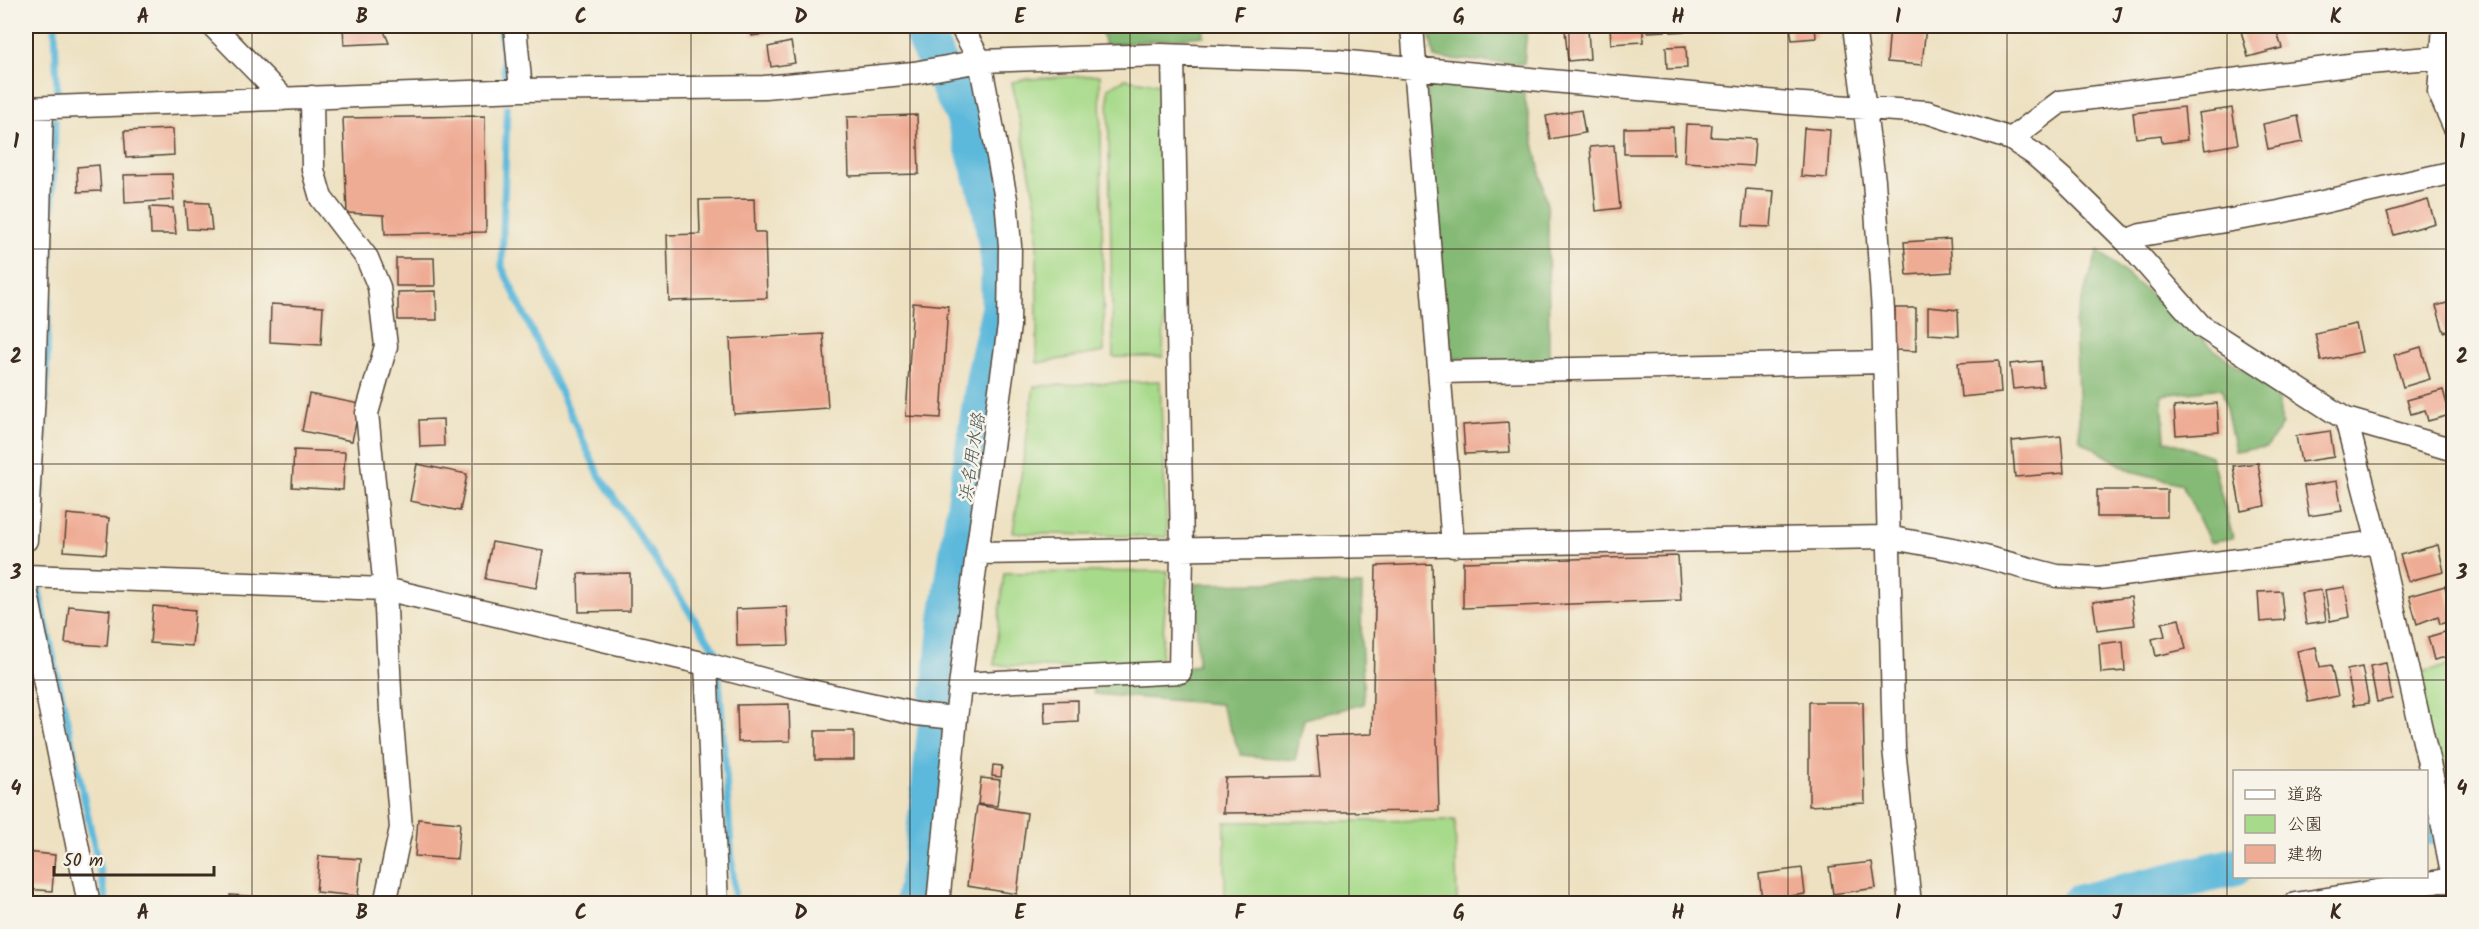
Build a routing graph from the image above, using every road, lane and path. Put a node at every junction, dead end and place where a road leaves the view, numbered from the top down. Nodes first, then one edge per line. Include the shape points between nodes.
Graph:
1 (213, 26) edge
2 (515, 26) edge
3 (961, 26) edge
4 (1412, 26) edge
5 (1854, 26) edge
6 (2444, 26) edge
7 (1173, 56) junction
8 (2448, 57) edge
9 (969, 63) junction
10 (1416, 67) junction
11 (521, 90) junction
12 (312, 97) junction
13 (284, 99) junction
14 (1865, 106) junction
15 (34, 108) edge
16 (2454, 126) edge
17 (2011, 139) junction
18 (2454, 172) edge
19 (2126, 241) junction
20 (1884, 362) junction
21 (1440, 372) junction
22 (2346, 419) junction
23 (2454, 450) edge
24 (1887, 537) junction
25 (26, 540) edge
26 (2378, 542) junction
27 (1453, 546) junction
28 (1182, 550) junction
29 (977, 553) junction
30 (26, 576) edge
31 (26, 589) edge
32 (385, 589) junction
33 (706, 664) junction
34 (961, 684) junction
35 (949, 718) junction
36 (2450, 844) edge
37 (2453, 879) edge
38 (2454, 883) edge
39 (89, 903) edge
40 (385, 903) edge
41 (717, 903) edge
42 (938, 903) edge
43 (1910, 903) edge
44 (2295, 903) edge

1 - 13 street
2 - 11 street
3 - 9 street
4 - 10 street
5 - 14 street
6 - 8 street
7 - 9 street
7 - 10 street
7 - 28 street
8 - 16 street via 2439,92
8 - 17 street via 2357,64 2060,102
9 - 11 street via 914,73 765,87
9 - 29 street via 1006,198 1010,246 1009,326
10 - 14 street via 1788,103
10 - 21 street
11 - 12 street
12 - 13 street
12 - 32 street via 313,170 321,198 367,258 379,287 386,346 368,413
13 - 15 street
14 - 17 street via 1927,112
14 - 20 street via 1874,181
15 - 25 street via 34,393
17 - 19 street via 2067,183
18 - 19 street via 2279,212 2151,233
19 - 22 street via 2201,326
20 - 21 street
20 - 24 street
21 - 27 street
22 - 23 street
22 - 26 street
24 - 26 street via 1958,550 2057,576 2099,578
24 - 27 street
24 - 43 street via 1894,748
26 - 36 street
27 - 28 street
28 - 29 street
28 - 34 street via 1180,672
29 - 34 street
30 - 32 street
31 - 39 street
32 - 33 street
32 - 40 street via 401,828
33 - 35 street via 792,687
33 - 41 street
34 - 35 street
35 - 42 street
36 - 37 street
37 - 38 street
37 - 44 street

